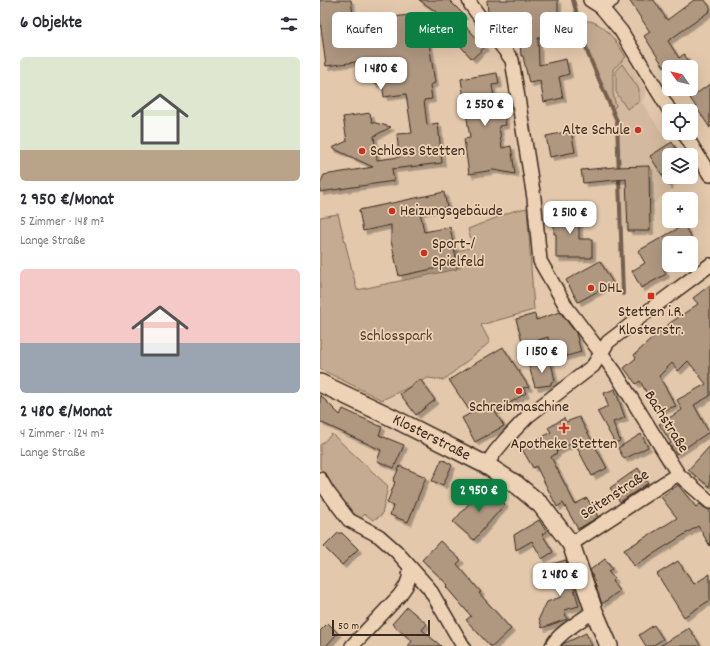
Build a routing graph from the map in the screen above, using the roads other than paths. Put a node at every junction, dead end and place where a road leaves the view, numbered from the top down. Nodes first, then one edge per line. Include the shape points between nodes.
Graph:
1 (469, 0) edge
2 (590, 0) edge
3 (612, 0) edge
4 (601, 7) junction
5 (666, 104) edge
6 (688, 140) edge
7 (710, 175) edge
8 (710, 265) edge
9 (602, 353) junction
10 (320, 383) edge
11 (486, 465) junction
12 (678, 474) junction
13 (320, 479) edge
14 (710, 502) edge
15 (570, 544) junction
16 (410, 567) junction
17 (594, 612) junction
18 (352, 646) edge
19 (463, 646) edge
20 (552, 646) edge
21 (608, 646) edge

1 - 9 street, Bachstraße via 470,5 512,60 534,198 540,261 566,308
2 - 4 street
3 - 4 street
4 - 5 street via 621,31
6 - 7 street
8 - 9 street, Klosterstraße via 608,342
9 - 11 street, Klosterstraße via 593,366 528,416
9 - 12 street, Bachstraße
10 - 11 main road, Klosterstraße
11 - 15 main road via 517,485 541,505
12 - 14 street, Bachstraße
12 - 15 street, Seitenstraße
13 - 16 street via 349,520 379,536
15 - 17 main road
16 - 18 street via 409,578 400,596
16 - 19 street via 429,588
17 - 20 street via 571,627
17 - 21 main road

